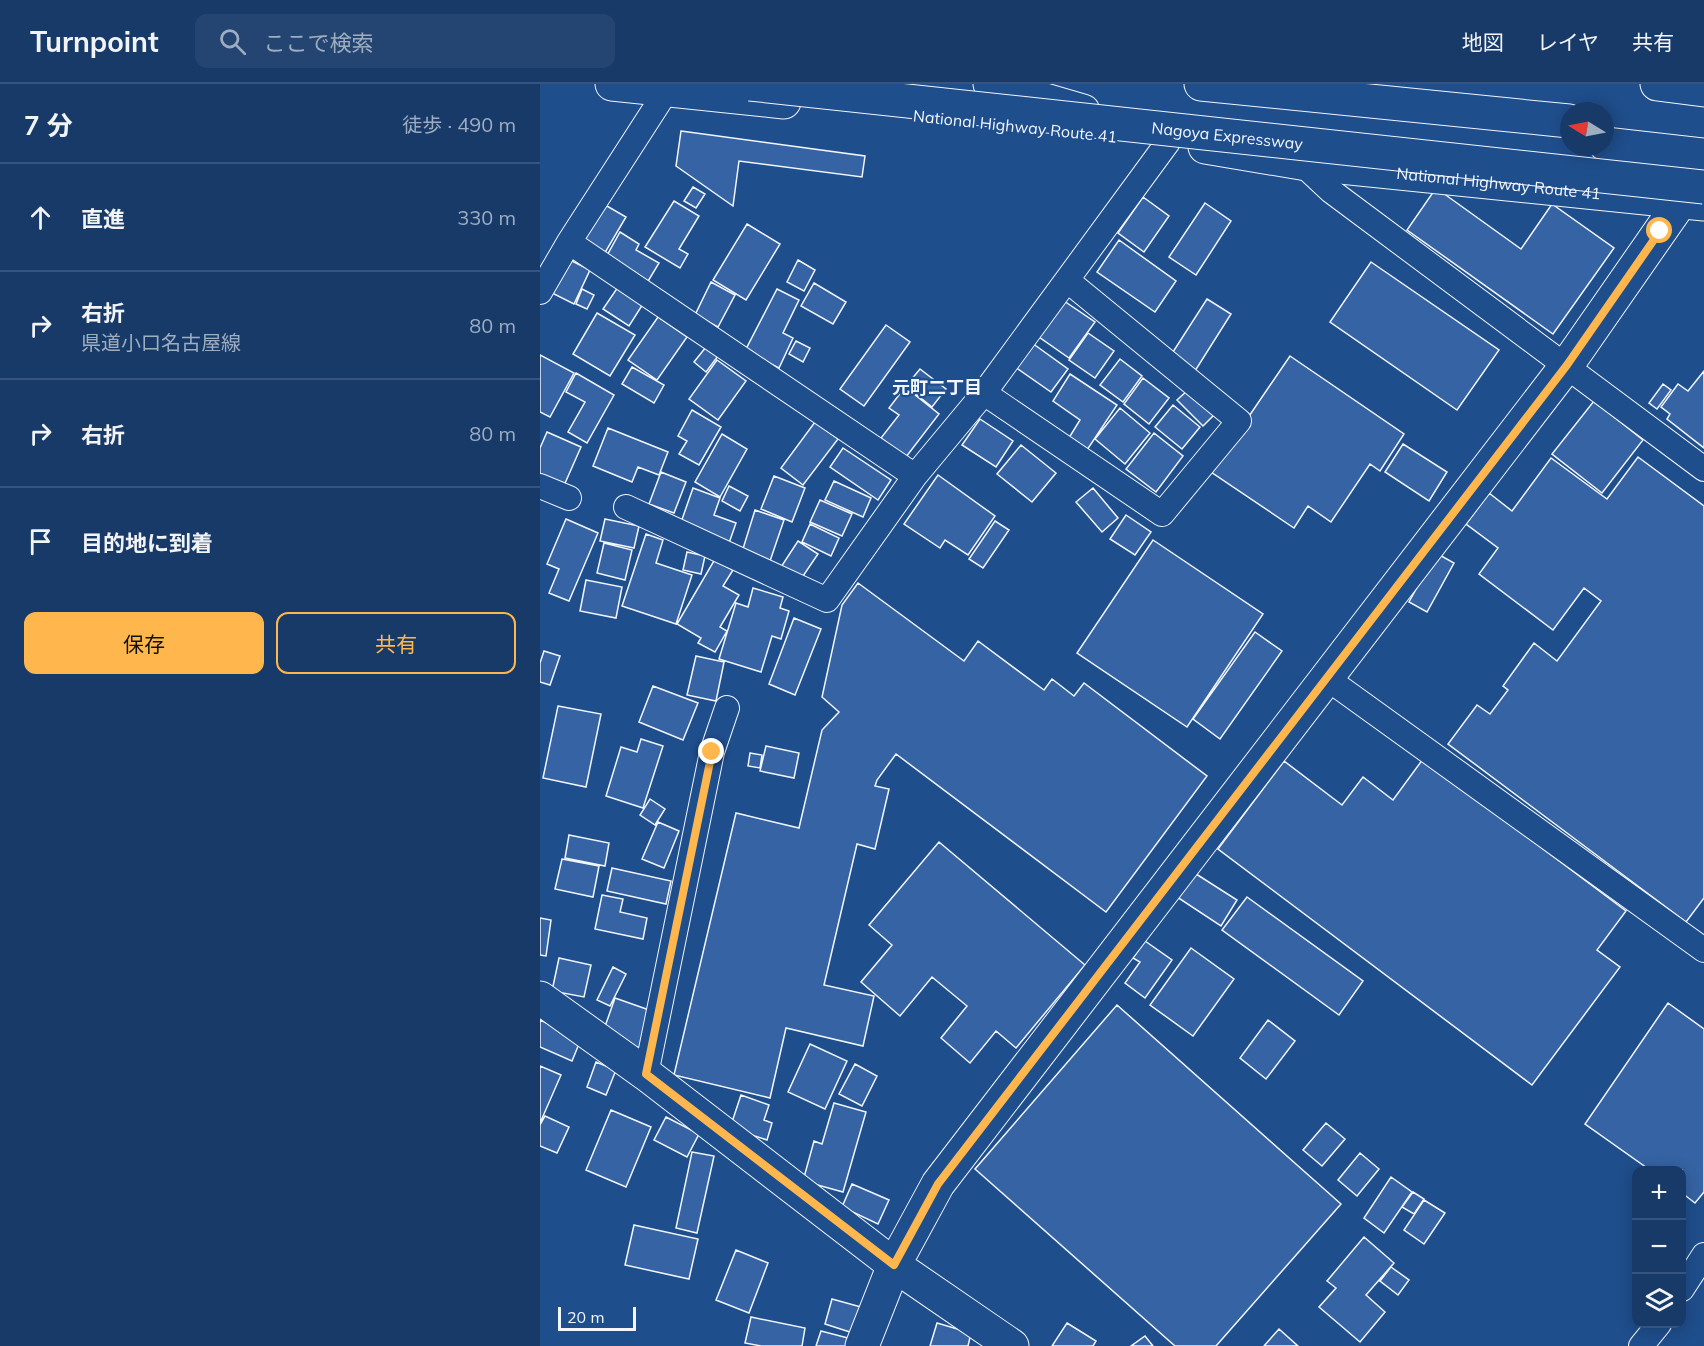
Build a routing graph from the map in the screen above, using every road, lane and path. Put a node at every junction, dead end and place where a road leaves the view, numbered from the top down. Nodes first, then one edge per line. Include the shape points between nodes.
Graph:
1 (612, 84) edge
2 (750, 84) edge
3 (990, 84) edge
4 (1201, 84) edge
5 (1657, 84) edge
6 (1234, 88) junction
7 (667, 90) junction
8 (1704, 90) edge
9 (1560, 120) edge
10 (1614, 126) edge
11 (1704, 135) edge
12 (1560, 140) edge
13 (1168, 142) junction
14 (1614, 145) edge
15 (1212, 148) junction
16 (1704, 155) edge
17 (1301, 164) junction
18 (1704, 170) edge
19 (1696, 197) edge
20 (568, 242) junction
21 (1068, 281) junction
22 (540, 292) edge
23 (1567, 365) junction
24 (984, 393) junction
25 (1704, 469) edge
26 (915, 476) junction
27 (540, 486) edge
28 (569, 498) dead end
29 (626, 507) dead end
30 (1328, 679) junction
31 (727, 708) dead end
32 (1704, 950) edge
33 (540, 998) edge
34 (646, 1074) junction
35 (1704, 1255) edge
36 (894, 1265) junction
37 (1686, 1283) edge
38 (1655, 1328) edge
39 (862, 1346) edge
40 (1012, 1346) edge
41 (1641, 1346) edge

1 - 7 main road, National Highway Route 41
2 - 19 main road, Nagoya Expressway, bridge
3 - 15 main road
4 - 6 main road
5 - 8 main road
6 - 9 main road
6 - 12 main road via 1303,113
7 - 13 main road, National Highway Route 41
7 - 20 street
10 - 11 main road
13 - 15 main road, National Highway Route 41
13 - 21 street
14 - 16 main road
15 - 17 main road, National Highway Route 41
17 - 19 main road, National Highway Route 41
17 - 23 street via 1330,191
18 - 19 main road
19 - 23 main road
20 - 22 street
20 - 26 street
21 - 24 street
21 - 24 street via 1239,421 1162,514
23 - 25 street
23 - 30 main road
24 - 26 street
26 - 29 street via 827,600
27 - 28 street
30 - 32 street
30 - 36 main road via 938,1184
31 - 34 street via 712,752
33 - 34 main road
34 - 36 main road
35 - 37 street
36 - 39 main road
36 - 40 main road
38 - 41 street

